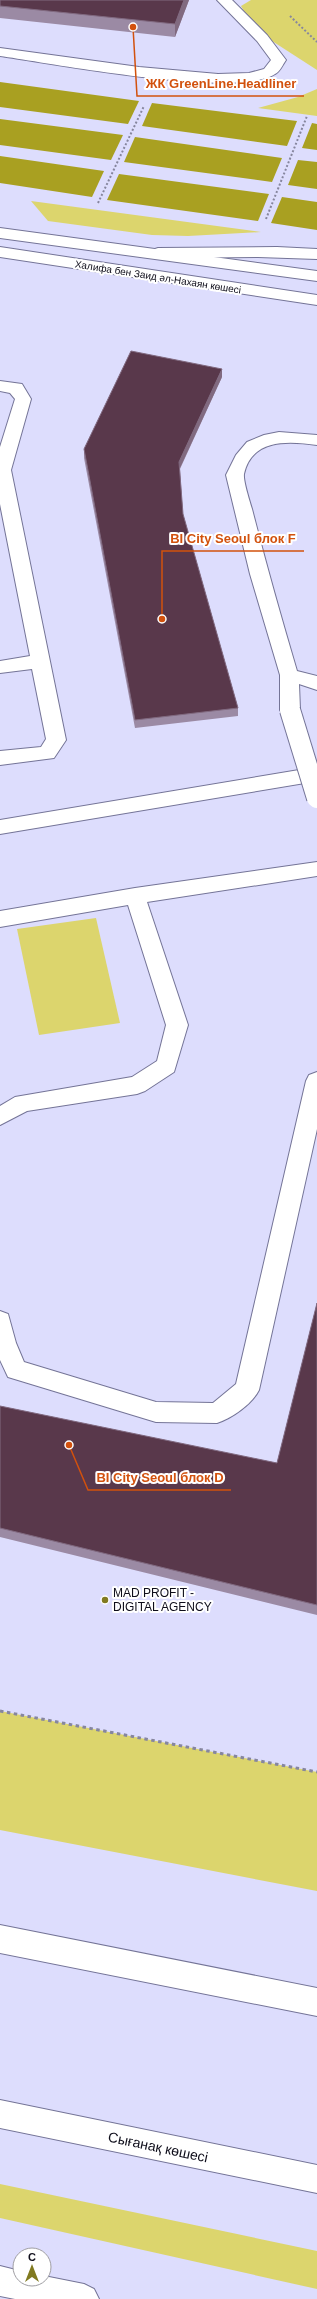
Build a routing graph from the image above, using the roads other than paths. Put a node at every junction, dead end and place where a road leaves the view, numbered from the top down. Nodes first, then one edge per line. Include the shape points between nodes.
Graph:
1 (224, 0) edge
2 (0, 52) edge
3 (0, 233) edge
4 (121, 251) junction
5 (0, 252) edge
6 (317, 254) edge
7 (317, 276) edge
8 (317, 300) edge
9 (0, 386) edge
10 (317, 440) edge
11 (41, 661) junction
12 (0, 667) edge
13 (289, 675) junction
14 (317, 683) edge
15 (0, 758) edge
16 (317, 774) edge
17 (317, 798) edge
18 (0, 827) edge
19 (317, 869) edge
20 (136, 896) junction
21 (0, 919) edge
22 (317, 1081) edge
23 (0, 1116) edge
24 (0, 1321) edge
25 (0, 1939) edge
26 (317, 2002) edge
27 (0, 2114) edge
28 (317, 2179) edge
29 (0, 2281) edge
30 (84, 2299) edge

1 - 2 street via 262,38 279,60 270,71 237,78 174,75
3 - 4 street, Халифа бен Заид әл-Нахаян көшесі
4 - 6 street via 201,254 269,250
4 - 7 street, Халифа бен Заид әл-Нахаян көшесі
5 - 8 street, Халифа бен Заид әл-Нахаян көшесі
9 - 11 street via 16,388 23,399 2,470
10 - 13 street via 282,435 262,442 246,453 235,475 259,574
11 - 12 street
11 - 15 street via 56,740 47,753
13 - 14 street
13 - 17 street, bridge via 290,710
16 - 18 street
19 - 20 street
20 - 21 street
20 - 23 street via 177,1025 166,1066 137,1085 23,1103
22 - 24 street via 247,1390 217,1413 156,1412 16,1370 4,1343
25 - 26 street
27 - 28 street, Сығанақ көшесі
29 - 30 street

